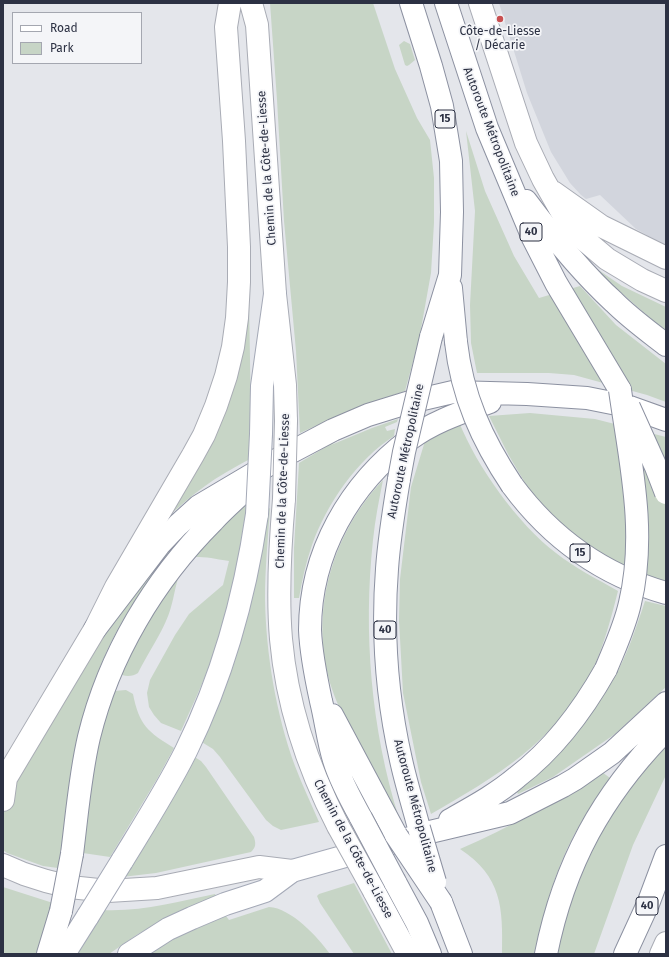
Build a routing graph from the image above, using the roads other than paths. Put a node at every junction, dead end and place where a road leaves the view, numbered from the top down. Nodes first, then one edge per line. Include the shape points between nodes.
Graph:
1 (230, 3) edge
2 (251, 3) edge
3 (411, 3) edge
4 (446, 3) edge
5 (480, 3) edge
6 (510, 180) junction
7 (550, 190) junction
8 (666, 258) edge
9 (450, 275) junction
10 (666, 291) edge
11 (275, 294) junction
12 (666, 345) edge
13 (620, 390) junction
14 (512, 394) junction
15 (666, 420) edge
16 (280, 458) junction
17 (666, 492) edge
18 (666, 593) edge
19 (95, 628) junction
20 (320, 693) junction
21 (666, 703) edge
22 (666, 730) edge
23 (5, 779) edge
24 (3, 800) edge
25 (430, 832) junction
26 (666, 856) edge
27 (3, 865) edge
28 (292, 871) junction
29 (440, 902) junction
30 (666, 943) edge
31 (48, 954) edge
32 (64, 954) edge
33 (129, 954) edge
34 (408, 954) edge
35 (430, 954) edge
36 (461, 954) edge
37 (546, 954) edge
38 (625, 954) edge
39 (661, 954) edge

1 - 19 main road via 226,27 240,247 233,347 226,376 204,435
2 - 11 main road, Chemin de la Côte-de-Liesse via 257,25
3 - 9 main road, Autoroute Métropolitaine / 15 via 446,124 451,161
4 - 6 main road, Autoroute Métropolitaine via 483,118
5 - 7 main road via 526,143
6 - 12 main road via 552,235 604,293
6 - 13 main road, Autoroute Métropolitaine / 40 via 527,225 549,271
7 - 8 main road via 608,230
7 - 10 main road via 568,223 596,250 625,270
9 - 18 main road, 15, bridge via 457,355 466,394 484,439 512,485 546,525 588,559 631,581
9 - 29 main road, Autoroute Métropolitaine / 40, bridge via 432,337 403,458 391,525 385,613 388,680 398,747
11 - 32 main road, bridge via 262,386 257,514 241,602 229,644 206,707 171,780
11 - 34 main road, Chemin de la Côte-de-Liesse, bridge via 285,385 286,420 279,598 284,664 293,711 319,788
13 - 17 main road, Autoroute Métropolitaine / 40, bridge via 645,440
13 - 25 main road, bridge via 635,488 638,542 630,603 606,669 578,714 540,757 507,785
14 - 15 main road via 594,399 627,406
14 - 16 main road via 452,392 417,400 356,420
14 - 20 main road via 442,420 411,438 366,479 343,511 327,543 312,596 310,630
16 - 19 main road via 199,506 189,515 150,556
16 - 31 main road, bridge via 213,521 185,552 146,604 124,641 104,688 84,760 72,854 61,911
19 - 23 main road
20 - 29 main road, bridge via 396,835
20 - 35 main road, bridge via 334,760 346,789 417,924
21 - 25 main road via 612,753 563,786 510,813
22 - 37 main road via 617,785 587,835 561,895
23 - 24 main road
25 - 28 main road
26 - 38 main road, 40
27 - 28 main road via 46,881 108,891 157,888 259,867
28 - 33 main road via 264,891 225,904 168,929
29 - 36 main road, 40
30 - 39 main road

